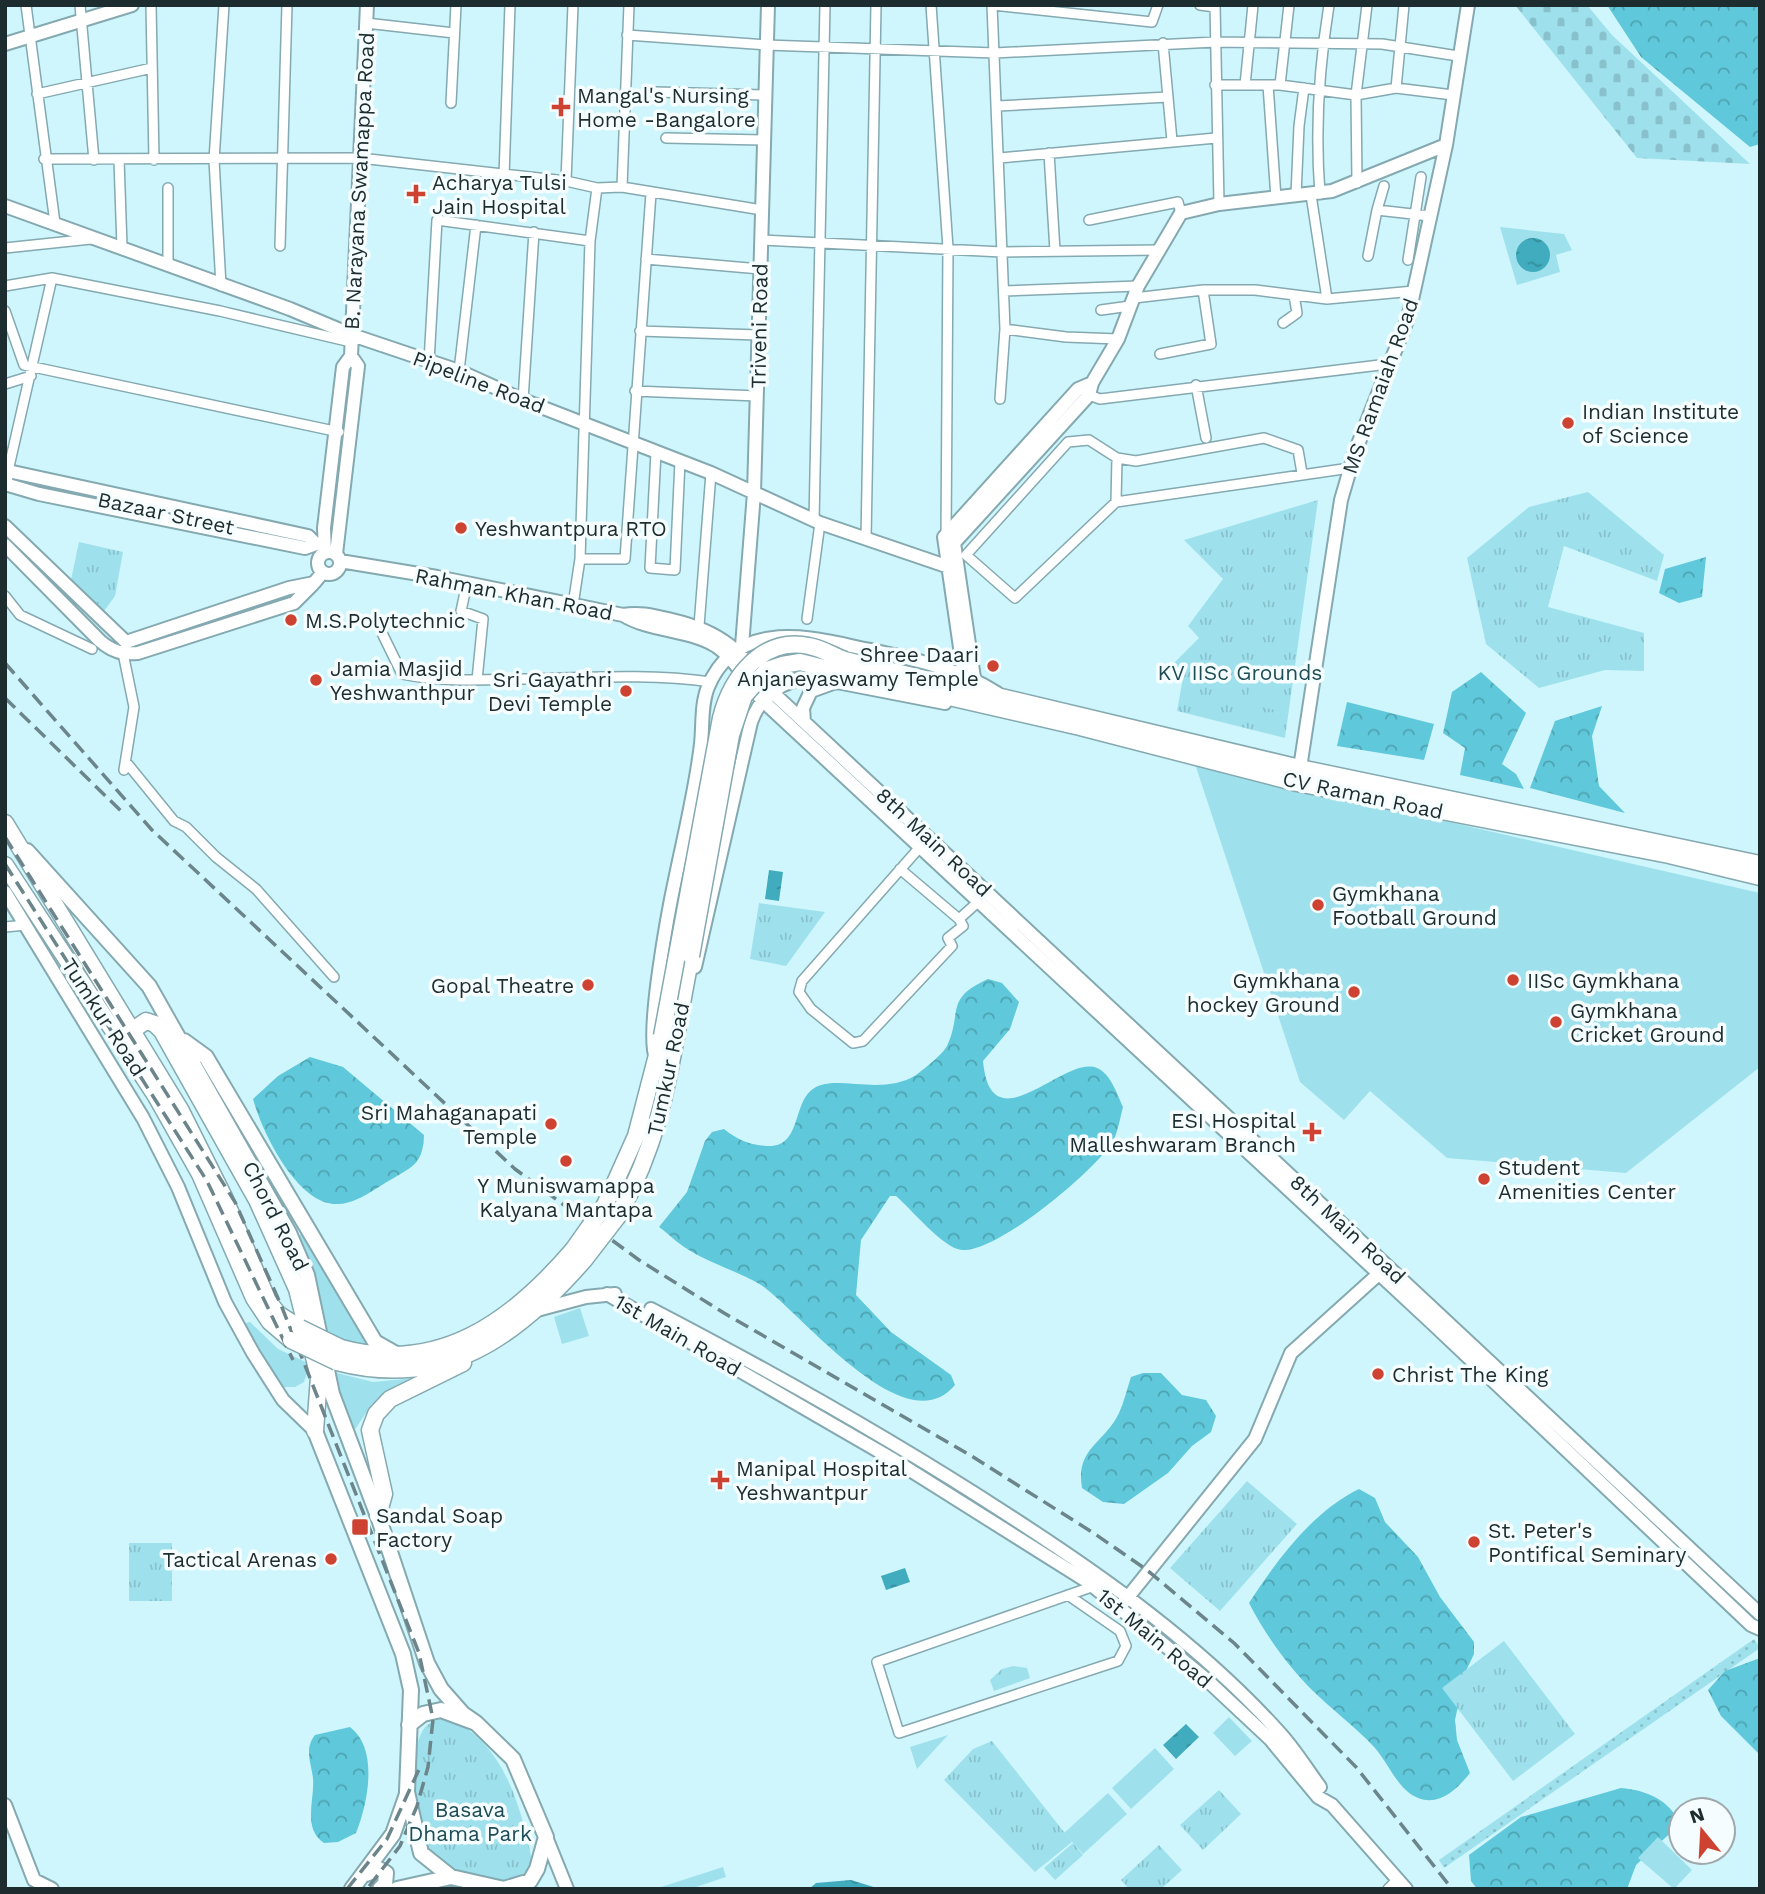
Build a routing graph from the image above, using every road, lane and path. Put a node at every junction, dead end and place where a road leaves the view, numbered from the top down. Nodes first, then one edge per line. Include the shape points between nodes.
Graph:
1 (26, 5) edge
2 (80, 5) edge
3 (151, 5) edge
4 (224, 5) edge
5 (287, 5) edge
6 (367, 5) edge
7 (456, 5) edge
8 (510, 5) edge
9 (573, 5) edge
10 (629, 5) edge
11 (768, 5) edge
12 (825, 5) edge
13 (876, 5) edge
14 (931, 5) edge
15 (993, 5) edge
16 (1158, 5) edge
17 (1200, 5) edge
18 (1253, 5) edge
19 (1289, 5) edge
20 (1329, 5) edge
21 (1367, 5) edge
22 (1404, 5) edge
23 (1468, 5) edge
24 (128, 6) edge
25 (1215, 6) edge
26 (81, 21) junction
27 (366, 23) junction
28 (454, 33) junction
29 (627, 35) junction
30 (30, 37) junction
31 (1214, 42) junction
32 (1250, 42) junction
33 (1163, 43) junction
34 (1283, 43) junction
35 (5, 44) edge
36 (1323, 44) junction
37 (766, 45) junction
38 (1361, 45) junction
39 (826, 46) junction
40 (1399, 46) junction
41 (874, 49) junction
42 (933, 52) junction
43 (995, 53) junction
44 (1458, 56) junction
45 (152, 68) junction
46 (87, 83) junction
47 (1215, 85) junction
48 (1245, 85) junction
49 (1268, 85) junction
50 (1280, 85) junction
51 (1304, 88) junction
52 (1396, 89) junction
53 (1321, 90) junction
54 (655, 92) dead end
55 (37, 94) junction
56 (765, 95) junction
57 (1356, 95) junction
58 (1452, 95) junction
59 (1168, 97) junction
60 (451, 103) dead end
61 (998, 106) junction
62 (666, 138) dead end
63 (1216, 138) junction
64 (763, 140) junction
65 (1172, 141) junction
66 (1446, 145) junction
67 (1049, 153) junction
68 (360, 158) junction
69 (1000, 158) junction
70 (44, 159) junction
71 (94, 160) junction
72 (119, 160) junction
73 (154, 160) junction
74 (214, 160) junction
75 (282, 160) junction
76 (504, 176) junction
77 (1422, 177) dead end
78 (566, 181) junction
79 (1357, 183) junction
80 (1384, 186) dead end
81 (622, 187) junction
82 (168, 188) dead end
83 (597, 188) junction
84 (651, 194) junction
85 (1315, 194) junction
86 (1296, 195) junction
87 (1276, 198) junction
88 (1219, 204) junction
89 (5, 206) edge
90 (762, 209) junction
91 (1377, 210) junction
92 (1181, 213) junction
93 (1416, 215) junction
94 (1430, 216) junction
95 (1089, 220) dead end
96 (55, 223) junction
97 (476, 225) junction
98 (534, 232) junction
99 (96, 239) junction
100 (761, 240) junction
101 (590, 241) junction
102 (822, 242) junction
103 (872, 245) junction
104 (279, 246) dead end
105 (122, 247) junction
106 (5, 248) edge
107 (948, 248) junction
108 (1160, 250) junction
109 (1055, 251) junction
110 (1002, 252) junction
111 (1368, 256) dead end
112 (646, 259) junction
113 (1408, 260) dead end
114 (169, 265) junction
115 (760, 269) junction
116 (52, 278) junction
117 (5, 286) edge
118 (221, 286) junction
119 (1203, 290) junction
120 (1004, 291) junction
121 (1414, 291) junction
122 (1294, 295) junction
123 (1134, 297) junction
124 (1327, 299) junction
125 (1101, 310) dead end
126 (5, 311) edge
127 (1283, 323) dead end
128 (1005, 329) junction
129 (640, 331) junction
130 (758, 335) junction
131 (1118, 338) junction
132 (351, 339) junction
133 (1160, 354) dead end
134 (351, 356) junction
135 (429, 362) junction
136 (1388, 364) junction
137 (32, 371) junction
138 (459, 371) junction
139 (5, 384) edge
140 (1196, 385) junction
141 (1086, 389) junction
142 (635, 391) junction
143 (757, 396) junction
144 (1000, 399) dead end
145 (523, 400) junction
146 (582, 423) junction
147 (337, 432) junction
148 (351, 435) junction
149 (1206, 438) dead end
150 (633, 443) junction
151 (656, 452) junction
152 (1117, 458) junction
153 (680, 461) junction
154 (1350, 468) junction
155 (711, 473) junction
156 (1302, 473) junction
157 (6, 478) edge
158 (754, 493) junction
159 (1116, 502) junction
160 (817, 522) junction
161 (5, 526) edge
162 (5, 534) edge
163 (866, 539) junction
164 (949, 540) junction
165 (5, 545) edge
166 (328, 553) junction
167 (580, 559) junction
168 (949, 567) junction
169 (323, 572) junction
170 (314, 583) junction
171 (467, 583) junction
172 (5, 596) edge
173 (573, 605) junction
174 (623, 615) junction
175 (807, 619) dead end
176 (699, 626) junction
177 (383, 635) dead end
178 (726, 639) joint
179 (827, 641) junction
180 (92, 649) dead end
181 (122, 650) junction
182 (736, 652) junction
183 (841, 672) junction
184 (969, 676) junction
185 (821, 678) junction
186 (477, 680) junction
187 (711, 682) junction
188 (767, 695) junction
189 (1000, 695) junction
190 (804, 722) junction
191 (1300, 768) junction
192 (905, 814) junction
193 (895, 825) junction
194 (9, 829) edge
195 (920, 848) junction
196 (1760, 864) edge
197 (5, 865) edge
198 (900, 869) junction
199 (1760, 877) edge
200 (5, 892) edge
201 (978, 902) junction
202 (959, 919) junction
203 (26, 925) junction
204 (5, 927) edge
205 (688, 974) junction
206 (334, 977) dead end
207 (132, 1030) junction
208 (180, 1038) junction
209 (657, 1058) junction
210 (1321, 1214) junction
211 (579, 1255) junction
212 (1383, 1269) junction
213 (607, 1294) junction
214 (537, 1310) junction
215 (295, 1334) junction
216 (481, 1348) junction
217 (339, 1355) junction
218 (404, 1356) junction
219 (315, 1431) junction
220 (378, 1516) junction
221 (1094, 1587) junction
222 (1068, 1595) junction
223 (1128, 1597) junction
224 (1124, 1612) junction
225 (1760, 1614) edge
226 (1760, 1629) edge
227 (1120, 1631) junction
228 (476, 1723) junction
229 (409, 1725) junction
230 (407, 1792) junction
231 (5, 1804) edge
232 (1332, 1805) junction
233 (546, 1837) junction
234 (365, 1875) junction
235 (451, 1877) junction
236 (1397, 1886) edge
237 (52, 1889) edge
238 (352, 1889) edge
239 (380, 1889) edge
240 (397, 1889) edge
241 (504, 1889) edge
242 (568, 1889) edge

1 - 30 street
2 - 26 street
3 - 45 street
4 - 74 street
5 - 75 street
6 - 27 main road, B. Narayana Swamappa Road
7 - 28 street
8 - 76 street
9 - 78 street
10 - 29 street
11 - 37 main road, Triveni Road
12 - 39 street
13 - 41 street
14 - 42 street
15 - 16 street via 1152,22
15 - 43 street
17 - 25 street
18 - 32 street
19 - 34 street
20 - 36 street
21 - 38 street
22 - 40 street
23 - 44 main road, MS Ramaiah Road
24 - 26 main road
25 - 31 street
26 - 30 main road
26 - 46 street
27 - 28 street
27 - 68 main road, B. Narayana Swamappa Road
28 - 60 street
29 - 37 street
29 - 81 street
30 - 35 main road
30 - 55 street
31 - 32 street
31 - 33 street
31 - 47 street
32 - 34 street
32 - 48 street
33 - 43 street
33 - 59 street
34 - 36 street
34 - 50 street
36 - 38 street
36 - 53 street
37 - 39 street
37 - 56 main road, Triveni Road
38 - 40 street
38 - 57 street
39 - 41 street
39 - 102 street
40 - 44 street
40 - 52 street
41 - 42 street
41 - 103 street
42 - 43 street
42 - 107 street
43 - 61 street
44 - 58 main road, MS Ramaiah Road
45 - 46 street
45 - 73 street
46 - 55 street
46 - 71 street
47 - 48 street
47 - 63 street
48 - 49 street
49 - 50 street
49 - 87 street
50 - 51 street
51 - 53 street
51 - 86 street
52 - 57 street
52 - 58 street
53 - 57 street
53 - 85 street
54 - 56 street
55 - 70 street
56 - 64 main road, Triveni Road
57 - 79 street
58 - 66 main road, MS Ramaiah Road
59 - 61 street
59 - 65 street
61 - 69 street
62 - 64 street
63 - 65 street
63 - 88 street
64 - 90 main road, Triveni Road
65 - 67 street
66 - 79 main road
66 - 94 main road, MS Ramaiah Road
67 - 69 street
67 - 109 street
68 - 75 street
68 - 76 street
68 - 132 main road, B. Narayana Swamappa Road
69 - 110 street
70 - 71 street
70 - 96 street
71 - 72 street
72 - 73 street
72 - 105 street
73 - 74 street
74 - 75 street
74 - 118 street
75 - 104 street
76 - 78 street
77 - 93 street
78 - 83 street
79 - 85 main road
80 - 91 street
81 - 83 street
81 - 84 street
82 - 114 street
83 - 101 street
84 - 90 street
84 - 112 street
85 - 86 main road
85 - 124 street
86 - 87 main road
87 - 88 main road
88 - 92 main road
89 - 96 main road, Pipeline Road
90 - 100 main road, Triveni Road
91 - 93 street
91 - 111 street
92 - 95 street via 1178,202
92 - 108 main road
93 - 94 street
93 - 113 street
94 - 121 main road, MS Ramaiah Road
96 - 99 main road, Pipeline Road
97 - 98 street
97 - 135 street via 437,220
97 - 138 street
98 - 101 street
98 - 145 street
99 - 105 main road, Pipeline Road
99 - 106 street
100 - 102 street
100 - 115 main road, Triveni Road
101 - 146 street
102 - 103 street
102 - 160 street
103 - 107 street
103 - 163 street
105 - 114 main road, Pipeline Road
107 - 110 street
107 - 164 street
108 - 109 street
108 - 123 main road
109 - 110 street
110 - 120 street
112 - 115 street
112 - 129 street
114 - 118 main road, Pipeline Road
115 - 130 main road, Triveni Road
116 - 117 street
116 - 132 street
116 - 137 street
118 - 132 main road, Pipeline Road via 290,309
119 - 122 street
119 - 123 street
119 - 133 street via 1211,344
120 - 123 street
120 - 128 street
121 - 124 street
121 - 136 main road, MS Ramaiah Road
122 - 124 street
122 - 127 street via 1297,313
123 - 125 street
123 - 131 main road
126 - 137 street via 24,365
128 - 131 street
128 - 144 street
129 - 130 street
129 - 142 street
130 - 143 main road, Triveni Road
131 - 141 main road
132 - 134 main road, B. Narayana Swamappa Road
132 - 135 main road, Pipeline Road
134 - 147 main road, B. Narayana Swamappa Road via 343,366
134 - 148 main road, B. Narayana Swamappa Road via 358,366
135 - 138 main road, Pipeline Road
136 - 140 street
136 - 154 main road, MS Ramaiah Road
137 - 139 street
137 - 147 street
137 - 157 street
138 - 145 main road, Pipeline Road
140 - 141 street via 1100,399
140 - 149 street
141 - 164 main road
142 - 143 street
142 - 150 street
143 - 158 main road, Triveni Road
145 - 146 main road, Pipeline Road
146 - 150 main road, Pipeline Road
146 - 167 street
147 - 148 street
147 - 166 main road, B. Narayana Swamappa Road via 324,528
148 - 166 main road, B. Narayana Swamappa Road
150 - 151 main road, Pipeline Road
150 - 167 street via 625,559
151 - 153 main road, Pipeline Road
151 - 153 street via 650,568 675,570
152 - 156 street via 1136,461 1264,438 1298,450
152 - 159 street
152 - 159 street via 1089,440 1068,442 966,555 1014,598
153 - 155 main road, Pipeline Road
154 - 156 street
154 - 191 main road, MS Ramaiah Road
155 - 158 main road, Pipeline Road
155 - 176 street
156 - 159 street
157 - 166 main road, Bazaar Street
158 - 160 main road, Pipeline Road
158 - 182 main road, Triveni Road
160 - 163 main road, Pipeline Road
160 - 175 street
161 - 170 main road via 126,642
162 - 181 main road
163 - 168 main road, Pipeline Road
164 - 168 main road
164 - 184 main road
165 - 181 main road via 110,650
166 - 169 main road via 318,563
166 - 169 main road via 336,571
166 - 171 main road, Rahman Khan Road
167 - 173 street
168 - 184 main road
169 - 170 main road
170 - 181 main road via 222,620
171 - 173 main road, Rahman Khan Road
171 - 186 street via 461,611 483,619
172 - 180 street via 20,615
173 - 174 main road, Rahman Khan Road
174 - 176 main road, Rahman Khan Road via 639,612
174 - 182 main road
176 - 178 main road, Rahman Khan Road
177 - 186 street via 402,674
178 - 182 main road, 8th Main Road
179 - 182 main road via 777,636
179 - 184 main road via 916,659
179 - 185 main road
181 - 206 street via 134,707 125,766 174,821 256,890
182 - 187 main road
182 - 188 main road, 8th Main Road
183 - 185 main road
183 - 189 highway, CV Raman Road
183 - 190 main road via 811,691 803,708
183 - 199 highway, CV Raman Road via 1297,783
183 - 205 highway, bridge via 800,662 782,665 767,670 744,696 731,735
183 - 209 highway, Tumkur Road, bridge via 810,646 777,649 746,666 726,697
184 - 189 main road
185 - 188 main road via 797,678
186 - 187 street via 634,676
187 - 209 main road via 704,702 701,745 655,1014 652,1048
188 - 190 main road, 8th Main Road
188 - 193 main road, 8th Main Road
188 - 205 main road, Tumkur Road via 751,722 697,965
189 - 191 highway, CV Raman Road
190 - 192 main road, 8th Main Road
191 - 196 highway, CV Raman Road
192 - 193 main road
192 - 210 main road, 8th Main Road
193 - 195 main road, 8th Main Road
194 - 207 highway, Tumkur Road
194 - 208 main road, Chord Road via 149,986
195 - 198 street
195 - 201 main road, 8th Main Road
197 - 215 highway, Tumkur Road via 156,1096 200,1174 254,1298 270,1322
198 - 202 street
198 - 202 street via 802,981 799,992 811,1009 853,1043 863,1041 952,946 948,939 963,926
200 - 203 main road
201 - 202 street
201 - 210 main road, 8th Main Road
203 - 204 street
203 - 219 main road via 143,1118 178,1187 225,1302 253,1353 283,1400
205 - 211 highway, Tumkur Road, bridge via 666,1099 645,1164 618,1216
207 - 215 highway, Tumkur Road via 205,1157 268,1301
207 - 219 highway via 146,1021 162,1031 282,1251 297,1289 319,1377
208 - 218 main road via 206,1057 375,1342
208 - 220 main road, Chord Road via 289,1233 307,1275 332,1394
209 - 211 highway, Tumkur Road, bridge via 636,1136
210 - 212 main road, 8th Main Road
211 - 214 highway, Tumkur Road
211 - 218 highway, Tumkur Road via 500,1320 438,1349
212 - 223 main road via 1291,1353 1255,1439
212 - 225 main road, 8th Main Road
212 - 226 main road, 8th Main Road
213 - 214 main road
213 - 221 main road, 1st Main Road via 894,1460
213 - 223 main road, 1st Main Road via 624,1294 779,1376 950,1477
214 - 216 highway, Tumkur Road
215 - 217 highway, Tumkur Road, bridge
216 - 217 highway, Tumkur Road via 454,1360 398,1371 372,1371
216 - 220 highway via 445,1374 390,1399 376,1414 370,1430 384,1494
217 - 218 highway, Tumkur Road
219 - 229 main road via 403,1654 411,1690
220 - 228 main road, Chord Road via 427,1663 441,1689
221 - 222 street
221 - 224 main road, 1st Main Road
222 - 227 street
222 - 227 street via 877,1662 899,1733 1118,1661 1126,1646
223 - 224 main road
223 - 232 main road, 1st Main Road via 1205,1661 1279,1732
224 - 227 street
224 - 232 main road, 1st Main Road via 1186,1661 1270,1739 1318,1797
228 - 229 main road via 441,1710 423,1714
228 - 233 main road via 513,1759
229 - 230 main road
230 - 234 main road via 393,1834
230 - 235 main road via 421,1853
231 - 237 main road via 34,1880
232 - 236 main road, 1st Main Road
233 - 241 main road via 530,1881
233 - 242 main road
234 - 238 main road
234 - 239 main road via 384,1870 387,1878
235 - 240 main road
235 - 241 main road

